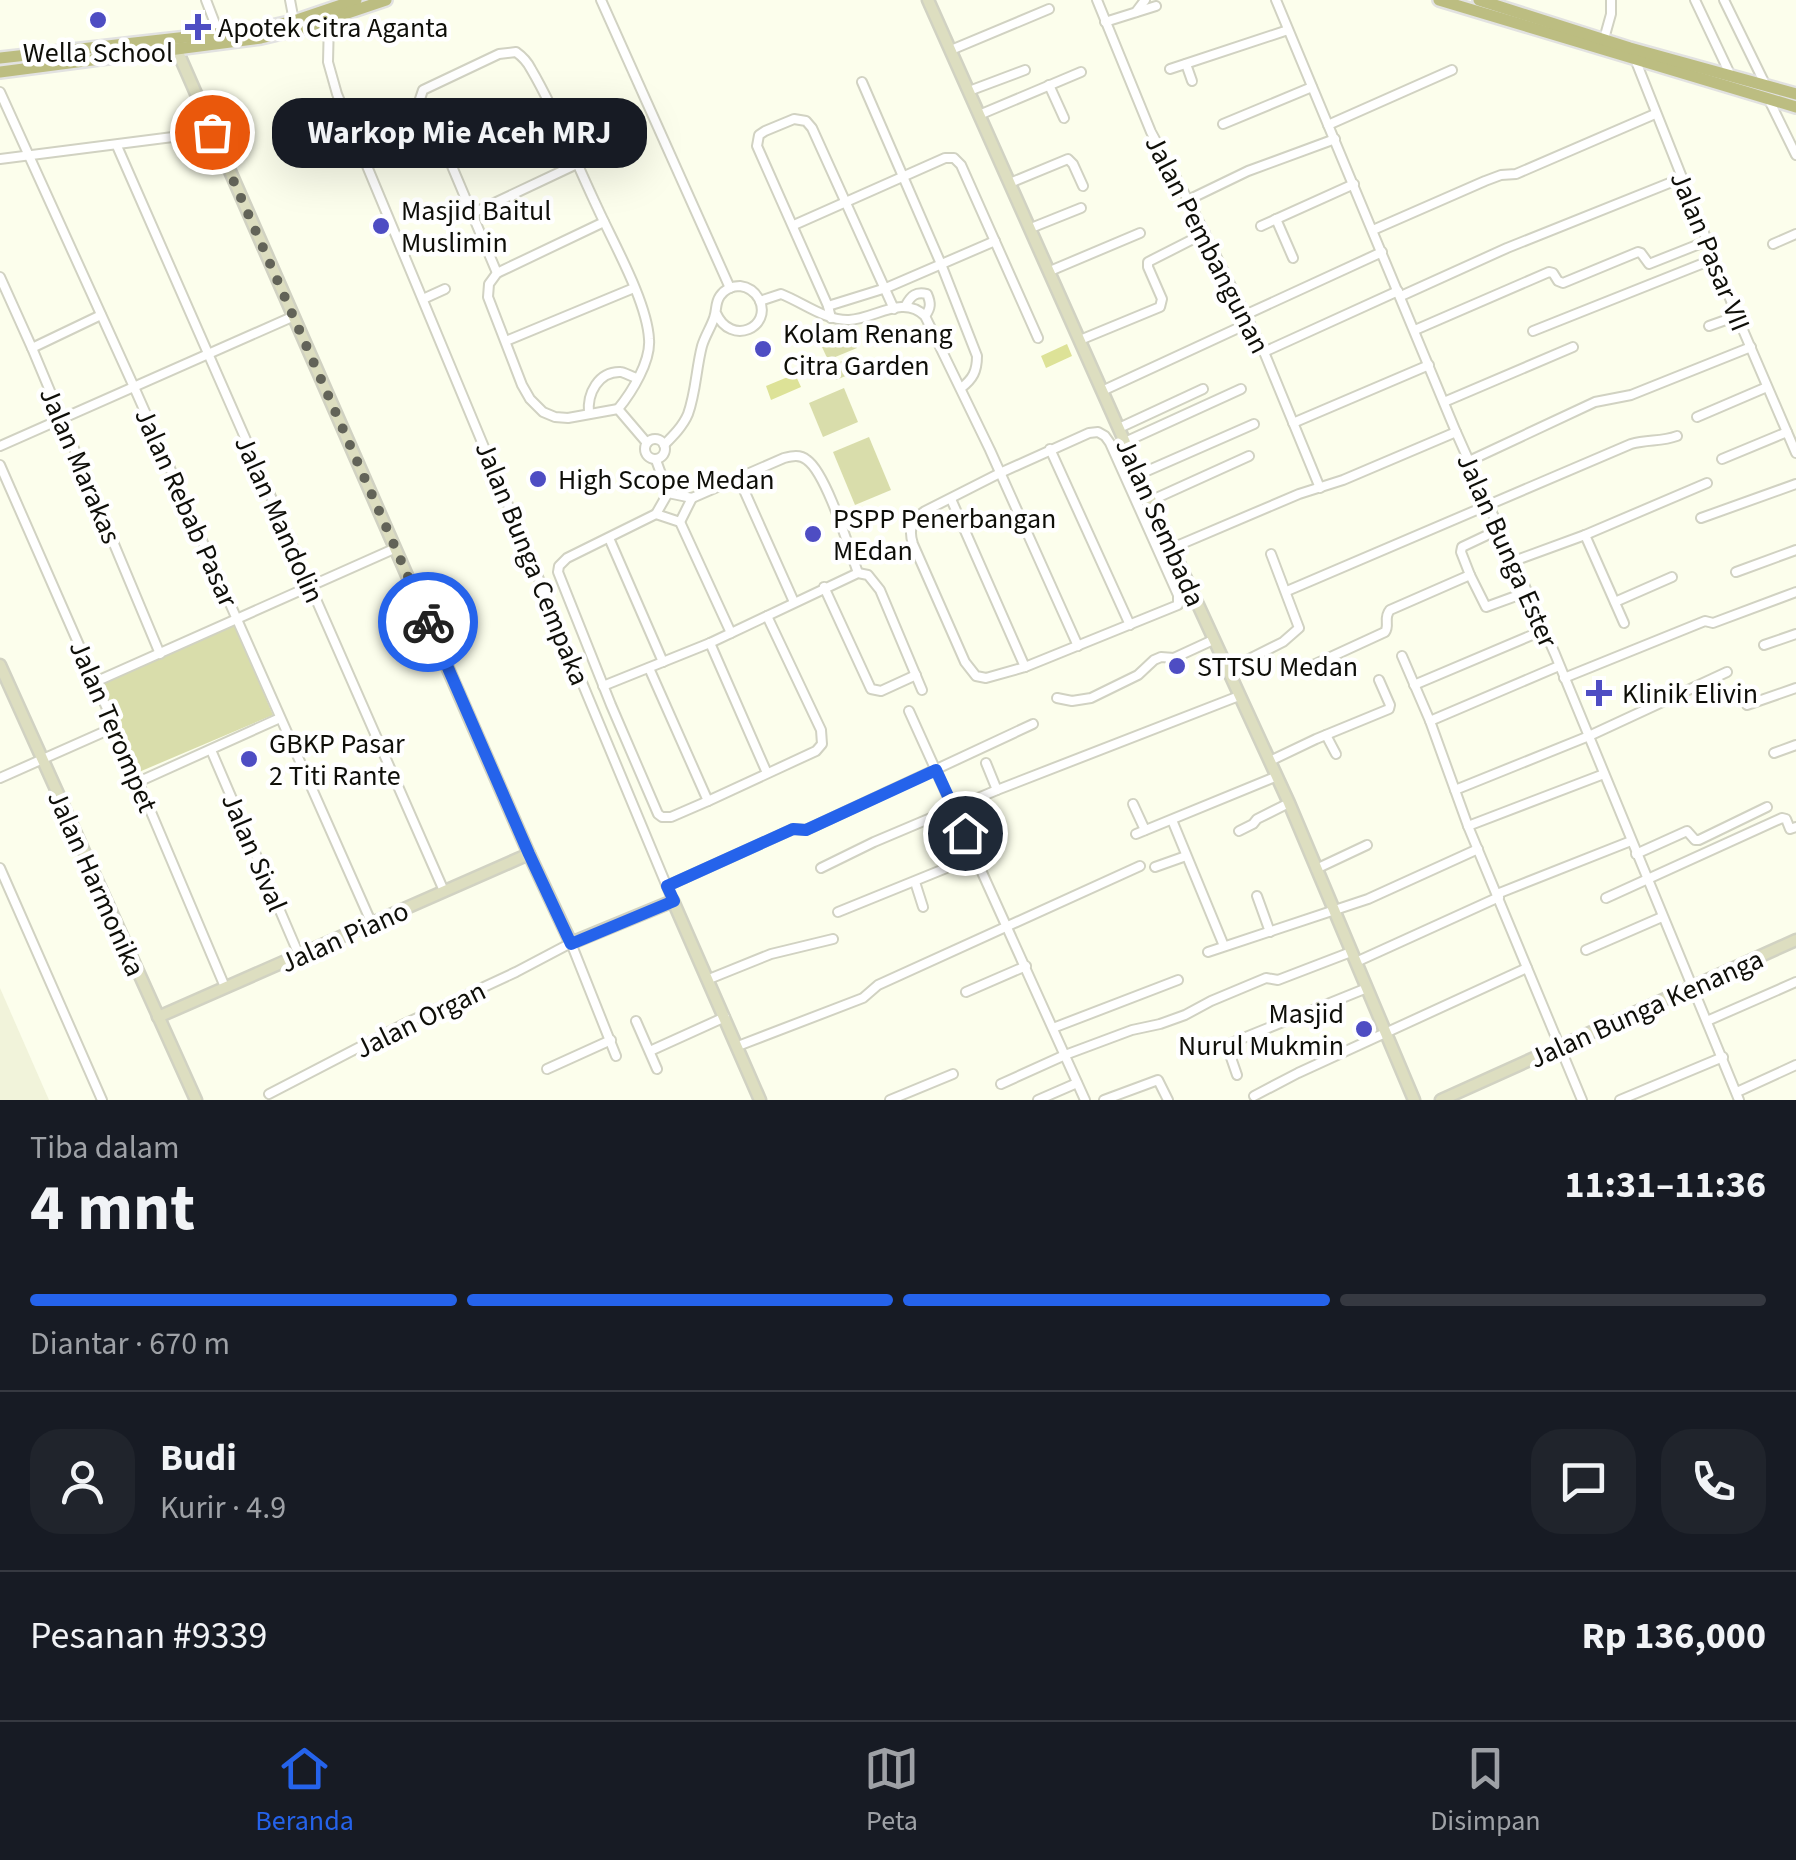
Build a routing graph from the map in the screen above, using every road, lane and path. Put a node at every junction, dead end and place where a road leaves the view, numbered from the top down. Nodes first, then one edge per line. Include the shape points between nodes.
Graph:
1 (206, 0) edge
2 (290, 0) edge
3 (356, 0) edge
4 (386, 0) edge
5 (601, 0) edge
6 (928, 0) edge
7 (1096, 0) edge
8 (1145, 0) edge
9 (1276, 0) edge
10 (1439, 0) edge
11 (1479, 0) edge
12 (1611, 0) edge
13 (1695, 0) edge
14 (1724, 0) edge
15 (1156, 6) dead end
16 (1049, 9) dead end
17 (1136, 12) junction
18 (330, 20) junction
19 (294, 21) junction
20 (1105, 22) junction
21 (1288, 30) junction
22 (219, 34) junction
23 (1604, 40) junction
24 (174, 45) junction
25 (951, 50) junction
26 (1633, 54) junction
27 (0, 58) edge
28 (1186, 64) junction
29 (1170, 69) dead end
30 (1025, 70) dead end
31 (1452, 70) dead end
32 (0, 72) edge
33 (1081, 72) dead end
34 (1730, 74) junction
35 (1192, 81) dead end
36 (862, 82) dead end
37 (1765, 84) junction
38 (1050, 85) junction
39 (1312, 87) junction
40 (969, 91) junction
41 (0, 92) edge
42 (1796, 94) edge
43 (1768, 98) junction
44 (549, 103) junction
45 (1796, 107) edge
46 (980, 114) junction
47 (1656, 114) junction
48 (1064, 118) dead end
49 (1223, 124) dead end
50 (1328, 125) junction
51 (212, 132) junction
52 (1335, 139) junction
53 (117, 146) junction
54 (446, 152) junction
55 (27, 155) junction
56 (1796, 155) edge
57 (0, 159) edge
58 (577, 164) junction
59 (903, 177) junction
60 (1682, 178) junction
61 (1010, 183) junction
62 (1354, 184) junction
63 (1084, 186) dead end
64 (1188, 200) junction
65 (846, 202) junction
66 (1081, 208) dead end
67 (473, 213) junction
68 (1276, 219) junction
69 (604, 222) junction
70 (794, 225) junction
71 (1261, 226) dead end
72 (1031, 228) junction
73 (1373, 230) junction
74 (1140, 233) dead end
75 (1204, 233) junction
76 (1796, 234) edge
77 (1707, 241) junction
78 (995, 242) junction
79 (1774, 244) dead end
80 (1382, 252) junction
81 (1292, 258) dead end
82 (1714, 260) junction
83 (941, 264) junction
84 (1050, 271) junction
85 (497, 273) junction
86 (0, 277) edge
87 (444, 288) dead end
88 (634, 288) junction
89 (730, 288) junction
90 (886, 288) junction
91 (1400, 293) junction
92 (423, 298) junction
93 (760, 301) junction
94 (906, 305) junction
95 (828, 306) junction
96 (894, 308) junction
97 (716, 313) junction
98 (101, 315) junction
99 (925, 316) junction
100 (1737, 316) junction
101 (292, 317) junction
102 (831, 318) junction
103 (1247, 319) junction
104 (1709, 326) dead end
105 (1415, 330) junction
106 (1533, 331) dead end
107 (1038, 338) dead end
108 (1080, 340) junction
109 (506, 342) junction
110 (1751, 346) junction
111 (1573, 347) dead end
112 (32, 348) junction
113 (1264, 352) junction
114 (208, 354) junction
115 (1429, 366) junction
116 (636, 378) junction
117 (134, 387) junction
118 (1767, 387) junction
119 (961, 388) junction
120 (1241, 389) dead end
121 (1203, 390) dead end
122 (1102, 392) junction
123 (1444, 402) junction
124 (618, 408) junction
125 (589, 413) junction
126 (1697, 417) dead end
127 (61, 419) junction
128 (1294, 423) junction
129 (1254, 424) dead end
130 (1119, 428) junction
131 (1456, 432) junction
132 (1787, 432) junction
133 (1677, 436) dead end
134 (647, 442) junction
135 (1125, 442) junction
136 (664, 445) junction
137 (0, 446) edge
138 (1050, 449) junction
139 (1796, 453) edge
140 (1249, 456) dead end
141 (1722, 459) dead end
142 (656, 460) junction
143 (1469, 461) junction
144 (0, 466) edge
145 (1000, 473) junction
146 (1140, 474) junction
147 (739, 479) junction
148 (1707, 482) dead end
149 (1796, 484) edge
150 (1320, 488) junction
151 (668, 492) junction
152 (692, 498) junction
153 (951, 499) junction
154 (1152, 500) junction
155 (1488, 504) junction
156 (656, 514) junction
157 (1701, 518) dead end
158 (680, 522) junction
159 (1500, 529) junction
160 (1585, 536) junction
161 (610, 538) junction
162 (396, 548) junction
163 (1172, 548) junction
164 (1796, 550) edge
165 (1271, 554) dead end
166 (1514, 561) junction
167 (1736, 572) dead end
168 (858, 573) junction
169 (1470, 575) junction
170 (1672, 577) dead end
171 (310, 586) junction
172 (824, 587) junction
173 (1286, 591) junction
174 (1527, 592) junction
175 (1796, 592) edge
176 (794, 602) junction
177 (1615, 602) junction
178 (767, 616) junction
179 (237, 620) junction
180 (1624, 623) dead end
181 (1130, 625) junction
182 (1544, 630) junction
183 (731, 633) junction
184 (1796, 634) edge
185 (1213, 640) junction
186 (710, 643) junction
187 (1764, 645) dead end
188 (1078, 646) junction
189 (160, 654) junction
190 (1402, 656) dead end
191 (663, 662) junction
192 (0, 665) edge
193 (1560, 666) junction
194 (1025, 667) junction
195 (649, 668) junction
196 (1228, 670) junction
197 (1727, 672) dead end
198 (1296, 674) dead end
199 (916, 675) junction
200 (1564, 678) junction
201 (1379, 680) dead end
202 (95, 682) junction
203 (1414, 685) junction
204 (603, 686) junction
205 (1796, 688) edge
206 (922, 690) dead end
207 (1239, 696) junction
208 (1058, 698) dead end
209 (1747, 705) dead end
210 (909, 711) dead end
211 (280, 718) junction
212 (1430, 722) junction
213 (1033, 724) dead end
214 (115, 726) junction
215 (1326, 735) junction
216 (1589, 736) junction
217 (1796, 745) edge
218 (211, 750) junction
219 (1774, 753) dead end
220 (1336, 754) dead end
221 (41, 760) junction
222 (1270, 761) junction
223 (986, 764) dead end
224 (936, 770) junction
225 (768, 773) junction
226 (1604, 774) junction
227 (1275, 777) junction
228 (0, 778) edge
229 (138, 782) junction
230 (998, 790) junction
231 (1454, 790) junction
232 (708, 801) junction
233 (1288, 803) junction
234 (1133, 804) dead end
235 (1767, 807) dead end
236 (954, 810) junction
237 (1172, 820) junction
238 (1468, 826) junction
239 (1796, 828) edge
240 (1239, 831) dead end
241 (1631, 841) junction
242 (1367, 845) dead end
243 (1478, 849) junction
244 (529, 854) junction
245 (1636, 854) junction
246 (976, 856) junction
247 (1186, 856) junction
248 (1140, 866) dead end
249 (0, 868) edge
250 (821, 868) dead end
251 (1155, 868) dead end
252 (1316, 869) junction
253 (1648, 880) junction
254 (915, 882) junction
255 (667, 886) junction
256 (444, 892) junction
257 (1257, 896) dead end
258 (1498, 896) junction
259 (1606, 898) dead end
260 (674, 901) junction
261 (924, 908) dead end
262 (838, 912) dead end
263 (1334, 912) junction
264 (1662, 916) junction
265 (372, 924) junction
266 (1008, 927) junction
267 (1270, 932) junction
268 (832, 939) dead end
269 (1796, 941) edge
270 (571, 944) junction
271 (1224, 946) junction
272 (1586, 950) dead end
273 (1208, 952) dead end
274 (299, 955) junction
275 (1354, 957) junction
276 (1026, 966) junction
277 (1528, 968) junction
278 (709, 979) junction
279 (1178, 980) dead end
280 (1796, 982) edge
281 (226, 987) junction
282 (1367, 988) junction
283 (1692, 988) junction
284 (966, 992) dead end
285 (158, 1017) junction
286 (725, 1017) junction
287 (1707, 1021) junction
288 (636, 1022) dead end
289 (1053, 1028) junction
290 (1387, 1034) junction
291 (611, 1040) junction
292 (738, 1046) junction
293 (1559, 1048) junction
294 (650, 1051) junction
295 (1065, 1055) junction
296 (616, 1056) dead end
297 (1723, 1057) junction
298 (1796, 1066) edge
299 (547, 1069) dead end
300 (658, 1069) dead end
301 (953, 1074) dead end
302 (1238, 1075) dead end
303 (1077, 1083) junction
304 (1001, 1084) dead end
305 (268, 1094) dead end
306 (1254, 1096) dead end
307 (1738, 1096) edge
308 (102, 1100) edge
309 (196, 1100) edge
310 (760, 1100) edge
311 (890, 1100) edge
312 (1038, 1100) edge
313 (1085, 1100) edge
314 (1104, 1100) edge
315 (1168, 1100) edge
316 (1414, 1100) edge
317 (1441, 1100) edge
318 (1582, 1100) edge
319 (1620, 1100) edge

1 - 22 street
2 - 19 street
3 - 19 main road
4 - 18 main road
5 - 89 street
6 - 25 street, Jalan Sembada
7 - 20 street, Jalan Pembangunan
8 - 17 street
9 - 21 street, Jalan Bunga Ester
10 - 26 main road
11 - 23 main road
12 - 23 street
13 - 34 street
14 - 37 street
15 - 17 street
16 - 25 street
17 - 20 street
18 - 24 main road via 262,38
18 - 92 street, Jalan Bunga Cempaka via 332,83
19 - 22 main road
20 - 64 street, Jalan Pembangunan via 1150,132
21 - 28 street
21 - 39 street, Jalan Bunga Ester
22 - 24 main road
23 - 26 main road
24 - 27 main road
24 - 32 main road
24 - 51 street
25 - 40 street, Jalan Sembada
26 - 34 main road
26 - 43 main road
26 - 47 street, Jalan Pasar VII
28 - 29 street
28 - 35 street
30 - 40 street
31 - 50 street
33 - 38 street
34 - 37 main road
36 - 59 street
37 - 42 main road
38 - 46 street
38 - 48 street
39 - 49 street
39 - 50 street, Jalan Bunga Ester
40 - 46 street, Jalan Sembada
41 - 55 street, Jalan Rebab Pasar
43 - 45 main road
43 - 56 street
44 - 54 street
44 - 54 street via 516,52 423,90 420,102
44 - 58 street
46 - 61 street, Jalan Sembada
47 - 60 street, Jalan Pasar VII
47 - 73 street
50 - 52 street, Jalan Bunga Ester
51 - 53 street
51 - 101 street
52 - 62 street, Jalan Bunga Ester
52 - 64 street
53 - 55 street
53 - 114 street, Jalan Mandolin
54 - 67 street
55 - 57 street
55 - 98 street, Jalan Rebab Pasar
58 - 67 street
58 - 69 street
59 - 65 street
59 - 78 street via 954,158
59 - 83 street
60 - 77 street, Jalan Pasar VII
60 - 91 street
61 - 63 street via 1068,159
61 - 72 street, Jalan Sembada
62 - 68 street
62 - 73 street, Jalan Bunga Ester
64 - 75 street, Jalan Pembangunan
65 - 70 street
65 - 70 street via 806,121 766,131 758,150
65 - 90 street
66 - 72 street
67 - 85 street
68 - 71 street
68 - 81 street
69 - 85 street
69 - 88 street
70 - 95 street
72 - 84 street, Jalan Sembada
73 - 80 street, Jalan Bunga Ester
74 - 84 street
75 - 103 street, Jalan Pembangunan
75 - 108 street via 1147,263 1160,307
76 - 79 street
77 - 82 street, Jalan Pasar VII
77 - 105 street via 1649,264 1638,252 1562,283 1549,272
78 - 83 street
78 - 107 street
80 - 91 street, Jalan Bunga Ester
80 - 103 street
82 - 100 street, Jalan Pasar VII
82 - 106 street
83 - 90 street
83 - 119 street via 976,356 977,370
84 - 108 street, Jalan Sembada
85 - 109 street via 488,297
86 - 112 street, Jalan Marakas
87 - 92 street
88 - 109 street
88 - 116 street via 650,339
89 - 93 street via 751,290
89 - 97 street via 718,298
90 - 95 street
90 - 96 street
91 - 105 street, Jalan Bunga Ester
91 - 113 street
92 - 255 street, Jalan Bunga Cempaka
93 - 97 street via 759,320 745,331 727,328
93 - 102 street via 781,294
94 - 96 street
94 - 99 street
94 - 99 street via 914,294 927,294
95 - 102 street
96 - 102 street
97 - 136 street via 686,420
98 - 112 street
98 - 117 street, Jalan Rebab Pasar
99 - 119 street
100 - 104 street
100 - 110 street, Jalan Pasar VII
101 - 114 street
101 - 162 street
103 - 113 street, Jalan Pembangunan
103 - 122 street
105 - 115 street, Jalan Bunga Ester
108 - 122 street, Jalan Sembada
109 - 125 street via 522,385 542,412 568,418
110 - 118 street, Jalan Pasar VII
110 - 143 street via 1595,402
111 - 123 street
112 - 127 street, Jalan Marakas
113 - 128 street, Jalan Pembangunan
114 - 117 street
114 - 171 street, Jalan Mandolin
115 - 123 street, Jalan Bunga Ester
115 - 128 street
116 - 124 street
116 - 125 street via 622,372 600,381 590,391
117 - 127 street
117 - 179 street, Jalan Rebab Pasar
118 - 126 street
118 - 132 street, Jalan Pasar VII
119 - 145 street
120 - 135 street
121 - 130 street
122 - 130 street, Jalan Sembada
123 - 131 street, Jalan Bunga Ester
124 - 125 street
124 - 134 street
127 - 137 street
127 - 189 street, Jalan Marakas
128 - 150 street, Jalan Pembangunan
129 - 146 street
130 - 135 street, Jalan Sembada
131 - 143 street, Jalan Bunga Ester
131 - 150 street
132 - 139 street, Jalan Pasar VII
132 - 141 street
133 - 155 street via 1631,444
134 - 136 street
134 - 142 street via 646,454
135 - 146 street, Jalan Sembada
136 - 142 street
138 - 145 street
138 - 181 street
138 - 181 street via 1094,432 1110,443 1180,599 1174,608
140 - 154 street
142 - 151 street
143 - 155 street, Jalan Bunga Ester
144 - 202 street, Jalan Terompet
145 - 153 street
145 - 188 street
146 - 154 street, Jalan Sembada
147 - 152 street
147 - 168 street via 784,458 806,458 823,482
147 - 176 street
148 - 160 street
149 - 157 street
150 - 163 street
151 - 152 street
151 - 156 street
152 - 158 street
153 - 194 street
153 - 194 street via 914,520 912,544 972,672 986,678
154 - 163 street, Jalan Sembada
155 - 159 street, Jalan Bunga Ester
155 - 173 street
156 - 158 street
156 - 161 street
158 - 183 street
159 - 166 street, Jalan Bunga Ester
159 - 169 street via 1462,547
160 - 166 street
160 - 177 street
161 - 191 street
161 - 204 street via 567,558 558,572
162 - 171 street
162 - 244 street
163 - 185 street, Jalan Sembada
164 - 167 street
165 - 173 street
166 - 174 street, Jalan Bunga Ester
168 - 172 street
168 - 199 street via 876,584
169 - 174 street via 1486,608
169 - 198 street via 1390,610 1386,632
170 - 177 street
171 - 179 street
171 - 256 street, Jalan Mandolin
172 - 176 street
172 - 199 street via 870,689
173 - 196 street via 1298,631
174 - 182 street, Jalan Bunga Ester
175 - 200 street
176 - 178 street
177 - 180 street
178 - 183 street
178 - 225 street via 822,740 816,751
179 - 189 street
179 - 211 street, Jalan Rebab Pasar
181 - 188 street
182 - 193 street, Jalan Bunga Ester
182 - 203 street
183 - 186 street
184 - 187 street
185 - 196 street, Jalan Sembada
185 - 208 street via 1154,660 1091,698
186 - 191 street
186 - 225 street
188 - 194 street
189 - 202 street
190 - 203 street
191 - 195 street
192 - 221 street, Jalan Harmonika
193 - 200 street, Jalan Bunga Ester
193 - 212 street
195 - 204 street
195 - 232 street
196 - 207 street, Jalan Sembada
197 - 216 street
199 - 206 street
200 - 216 street, Jalan Bunga Ester
201 - 215 street via 1390,708
202 - 214 street, Jalan Terompet
203 - 212 street
204 - 232 street via 659,815 671,817
205 - 209 street
207 - 222 street, Jalan Sembada
207 - 230 street
210 - 224 street
211 - 218 street
211 - 265 street, Jalan Rebab Pasar
212 - 231 street
213 - 224 street
214 - 221 street
214 - 229 street, Jalan Terompet
215 - 220 street
215 - 222 street
216 - 226 street, Jalan Bunga Ester
216 - 231 street
217 - 219 street
218 - 229 street
218 - 274 street, Jalan Sival
221 - 228 street
221 - 285 street, Jalan Harmonika
222 - 227 street, Jalan Sembada
223 - 230 street
224 - 236 street
224 - 255 street
225 - 232 street
226 - 238 street
226 - 241 street, Jalan Bunga Ester
227 - 233 street, Jalan Sembada
227 - 237 street
229 - 281 street, Jalan Terompet
230 - 236 street
231 - 238 street
233 - 240 street
233 - 252 street, Jalan Sembada
234 - 237 street via 1140,832
235 - 245 street via 1696,841 1687,831
236 - 246 street
236 - 250 street
237 - 247 street
238 - 243 street
239 - 253 street via 1782,818
241 - 245 street, Jalan Bunga Ester
241 - 258 street
242 - 252 street
243 - 258 street
243 - 263 street
244 - 256 street, Jalan Piano
244 - 270 street
245 - 253 street, Jalan Bunga Ester
246 - 254 street
246 - 266 street
247 - 251 street
247 - 271 street
248 - 266 street
249 - 308 street
252 - 263 street, Jalan Sembada
253 - 259 street
253 - 264 street, Jalan Bunga Ester
254 - 261 street
254 - 262 street
255 - 260 street, Jalan Bunga Cempaka
256 - 265 street, Jalan Piano
257 - 267 street
258 - 275 street
258 - 277 street
260 - 270 street
260 - 278 street, Jalan Bunga Cempaka
263 - 267 street
263 - 275 street, Jalan Sembada
264 - 272 street
264 - 283 street, Jalan Bunga Ester
265 - 274 street, Jalan Piano
266 - 276 street
266 - 292 street via 878,985 863,998
267 - 271 street
268 - 278 street
269 - 283 street, Jalan Bunga Kenanga
270 - 291 street
270 - 305 street, Jalan Organ
271 - 273 street
274 - 281 street, Jalan Piano
275 - 282 street, Jalan Sembada
275 - 295 street via 1278,980 1268,977 1173,1020
276 - 284 street
276 - 289 street
277 - 290 street
277 - 293 street
278 - 286 street, Jalan Bunga Cempaka
279 - 289 street
280 - 287 street
281 - 285 street, Jalan Piano
282 - 290 street, Jalan Sembada
282 - 302 street via 1231,1043
283 - 287 street, Jalan Bunga Ester
283 - 293 street, Jalan Bunga Kenanga
285 - 309 street, Jalan Harmonika
286 - 292 street, Jalan Bunga Cempaka
286 - 294 street
287 - 297 street, Jalan Bunga Ester
288 - 294 street
289 - 295 street
290 - 306 street
290 - 316 street, Jalan Sembada
291 - 296 street
291 - 299 street
292 - 310 street, Jalan Bunga Cempaka
293 - 317 street, Jalan Bunga Kenanga
293 - 318 street
294 - 300 street
295 - 303 street
295 - 304 street
297 - 307 street, Jalan Bunga Ester
297 - 319 street
298 - 307 street
301 - 311 street
303 - 312 street
303 - 313 street
314 - 315 street via 1158,1080

